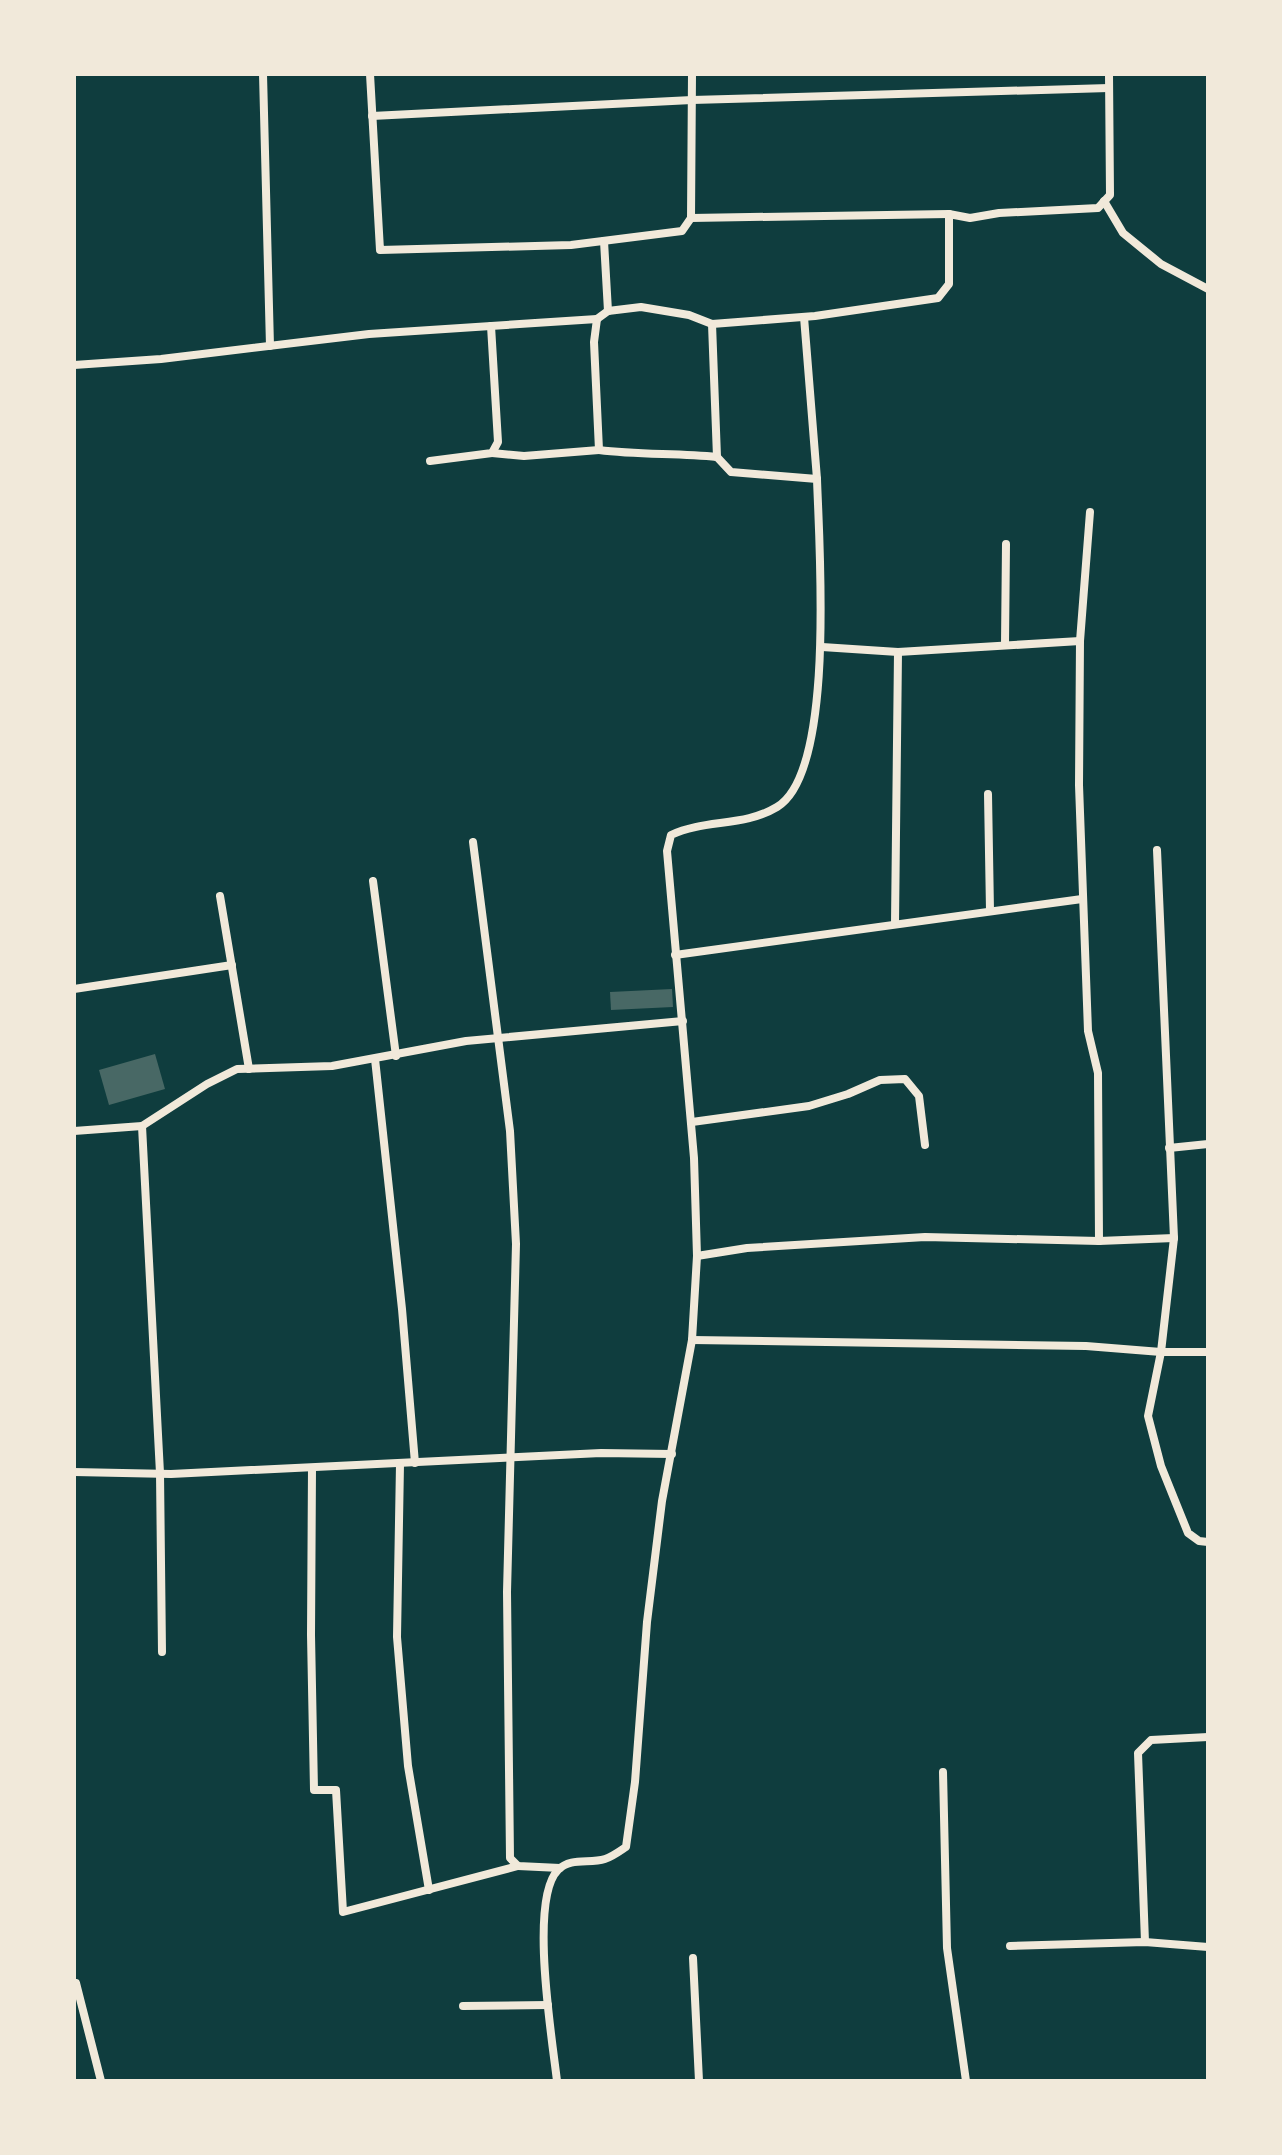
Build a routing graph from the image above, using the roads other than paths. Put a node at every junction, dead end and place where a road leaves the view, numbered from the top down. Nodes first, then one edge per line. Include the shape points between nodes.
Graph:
1 (263, 74) edge
2 (370, 74) edge
3 (692, 74) edge
4 (1109, 74) edge
5 (1109, 88) junction
6 (692, 100) junction
7 (372, 116) junction
8 (1104, 201) junction
9 (949, 214) junction
10 (691, 218) junction
11 (604, 241) junction
12 (1208, 289) edge
13 (608, 311) junction
14 (804, 317) junction
15 (597, 319) junction
16 (712, 324) junction
17 (491, 326) junction
18 (270, 346) junction
19 (74, 365) edge
20 (599, 450) junction
21 (492, 453) junction
22 (717, 457) junction
23 (430, 461) dead end
24 (817, 479) junction
25 (1090, 512) dead end
26 (1006, 544) dead end
27 (1080, 641) junction
28 (1005, 644) junction
29 (822, 647) junction
30 (898, 652) junction
31 (988, 794) dead end
32 (473, 842) dead end
33 (1157, 850) dead end
34 (373, 881) dead end
35 (220, 896) dead end
36 (1082, 899) junction
37 (990, 911) junction
38 (895, 924) junction
39 (675, 955) junction
40 (232, 965) junction
41 (74, 989) edge
42 (683, 1021) junction
43 (499, 1039) junction
44 (396, 1056) junction
45 (375, 1059) junction
46 (249, 1069) junction
47 (692, 1122) junction
48 (142, 1126) junction
49 (74, 1131) edge
50 (1208, 1144) edge
51 (925, 1145) dead end
52 (1169, 1148) junction
53 (1174, 1238) junction
54 (1099, 1241) junction
55 (697, 1256) junction
56 (692, 1340) junction
57 (1161, 1352) junction
58 (1208, 1352) edge
59 (672, 1454) junction
60 (510, 1458) junction
61 (415, 1463) junction
62 (400, 1464) junction
63 (312, 1468) junction
64 (74, 1472) edge
65 (160, 1473) junction
66 (1208, 1542) edge
67 (162, 1652) dead end
68 (1208, 1737) edge
69 (943, 1772) dead end
70 (518, 1866) junction
71 (560, 1868) junction
72 (429, 1890) junction
73 (1145, 1942) junction
74 (1010, 1946) dead end
75 (1208, 1947) edge
76 (693, 1958) dead end
77 (76, 1983) dead end
78 (548, 2005) junction
79 (463, 2006) dead end
80 (101, 2081) edge
81 (557, 2081) edge
82 (699, 2081) edge
83 (966, 2081) edge

1 - 18 street
2 - 7 street
3 - 6 street
4 - 5 street
5 - 6 street
5 - 8 street via 1110,195
6 - 7 street
6 - 10 street
7 - 11 street via 380,250
8 - 9 street via 1098,208 970,218
8 - 12 street via 1123,233 1161,264
9 - 10 street
9 - 14 street via 949,284 938,298
10 - 11 street via 682,231
11 - 13 street
13 - 15 street
13 - 16 street via 641,307
14 - 16 street
14 - 24 street
15 - 17 street
15 - 20 street
16 - 22 street
17 - 18 street
17 - 21 street via 498,442
18 - 19 street
20 - 21 street
20 - 22 street
21 - 23 street
22 - 24 street via 731,472
24 - 29 street
25 - 27 street
26 - 28 street
27 - 28 street
27 - 36 street
28 - 30 street
29 - 30 street
29 - 39 street via 810,736 795,791 754,818 689,826 671,835 667,851
30 - 38 street
31 - 37 street
32 - 43 street
33 - 52 street
34 - 44 street
35 - 40 street
36 - 37 street
36 - 54 street via 1088,1031 1098,1073
37 - 38 street
38 - 39 street
39 - 42 street
40 - 41 street
40 - 46 street
42 - 43 street
42 - 47 street
43 - 44 street
43 - 60 street via 516,1244
44 - 45 street
45 - 46 street
45 - 61 street
46 - 48 street via 237,1069 207,1084
47 - 51 street via 809,1106 880,1080 905,1079 919,1096
47 - 55 street
48 - 49 street
48 - 65 street
50 - 52 street
52 - 53 street
53 - 54 street
53 - 57 street
54 - 55 street via 925,1237
55 - 56 street
56 - 57 street via 1086,1346
56 - 59 street
57 - 58 street
57 - 66 street via 1148,1416 1154,1441 1188,1533
59 - 60 street
59 - 71 street via 647,1622 626,1847 607,1859
60 - 61 street
60 - 70 street via 510,1858
61 - 62 street
62 - 63 street
62 - 72 street via 397,1637 408,1766
63 - 65 street
63 - 72 street via 314,1790 336,1790 343,1912
64 - 65 street
65 - 67 street
68 - 73 street via 1151,1740 1138,1753
69 - 83 street via 947,1948
70 - 71 street
70 - 72 street
71 - 78 street via 548,1882 544,1910
73 - 74 street
73 - 75 street
76 - 82 street
77 - 80 street
78 - 79 street
78 - 81 street

